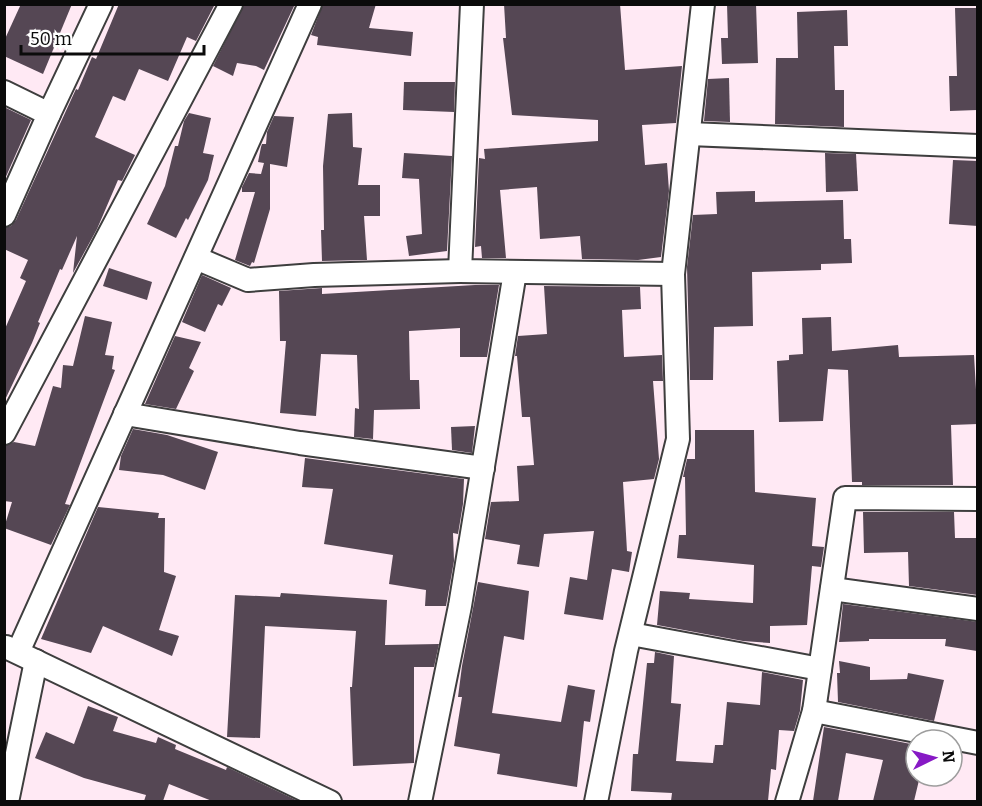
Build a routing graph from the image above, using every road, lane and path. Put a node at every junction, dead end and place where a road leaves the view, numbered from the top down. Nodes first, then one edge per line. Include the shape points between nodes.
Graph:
1 (101, 4) edge
2 (231, 4) edge
3 (310, 4) edge
4 (472, 4) edge
5 (703, 4) edge
6 (4, 92) edge
7 (49, 114) junction
8 (689, 134) junction
9 (978, 146) edge
10 (4, 214) edge
11 (196, 258) junction
12 (460, 271) junction
13 (515, 272) junction
14 (673, 274) junction
15 (125, 414) junction
16 (4, 432) edge
17 (483, 468) junction
18 (978, 499) edge
19 (832, 589) junction
20 (978, 609) edge
21 (631, 634) junction
22 (20, 653) edge
23 (820, 669) junction
24 (814, 711) junction
25 (978, 743) edge
26 (7, 801) edge
27 (330, 801) edge
28 (420, 801) edge
29 (596, 801) edge
30 (787, 801) edge

1 - 7 street
2 - 16 street
3 - 11 street
4 - 12 street
5 - 8 street
6 - 7 street
7 - 10 street
8 - 9 street
8 - 14 street
11 - 12 street via 248,280
11 - 15 street
12 - 13 street
13 - 14 street
13 - 17 street
14 - 21 street via 678,439
15 - 17 street
15 - 22 street
17 - 28 street via 460,606
18 - 19 street via 845,498
19 - 20 street
19 - 23 street
21 - 23 street
21 - 29 street
22 - 26 street
22 - 27 street
23 - 24 street
24 - 25 street
24 - 30 street

